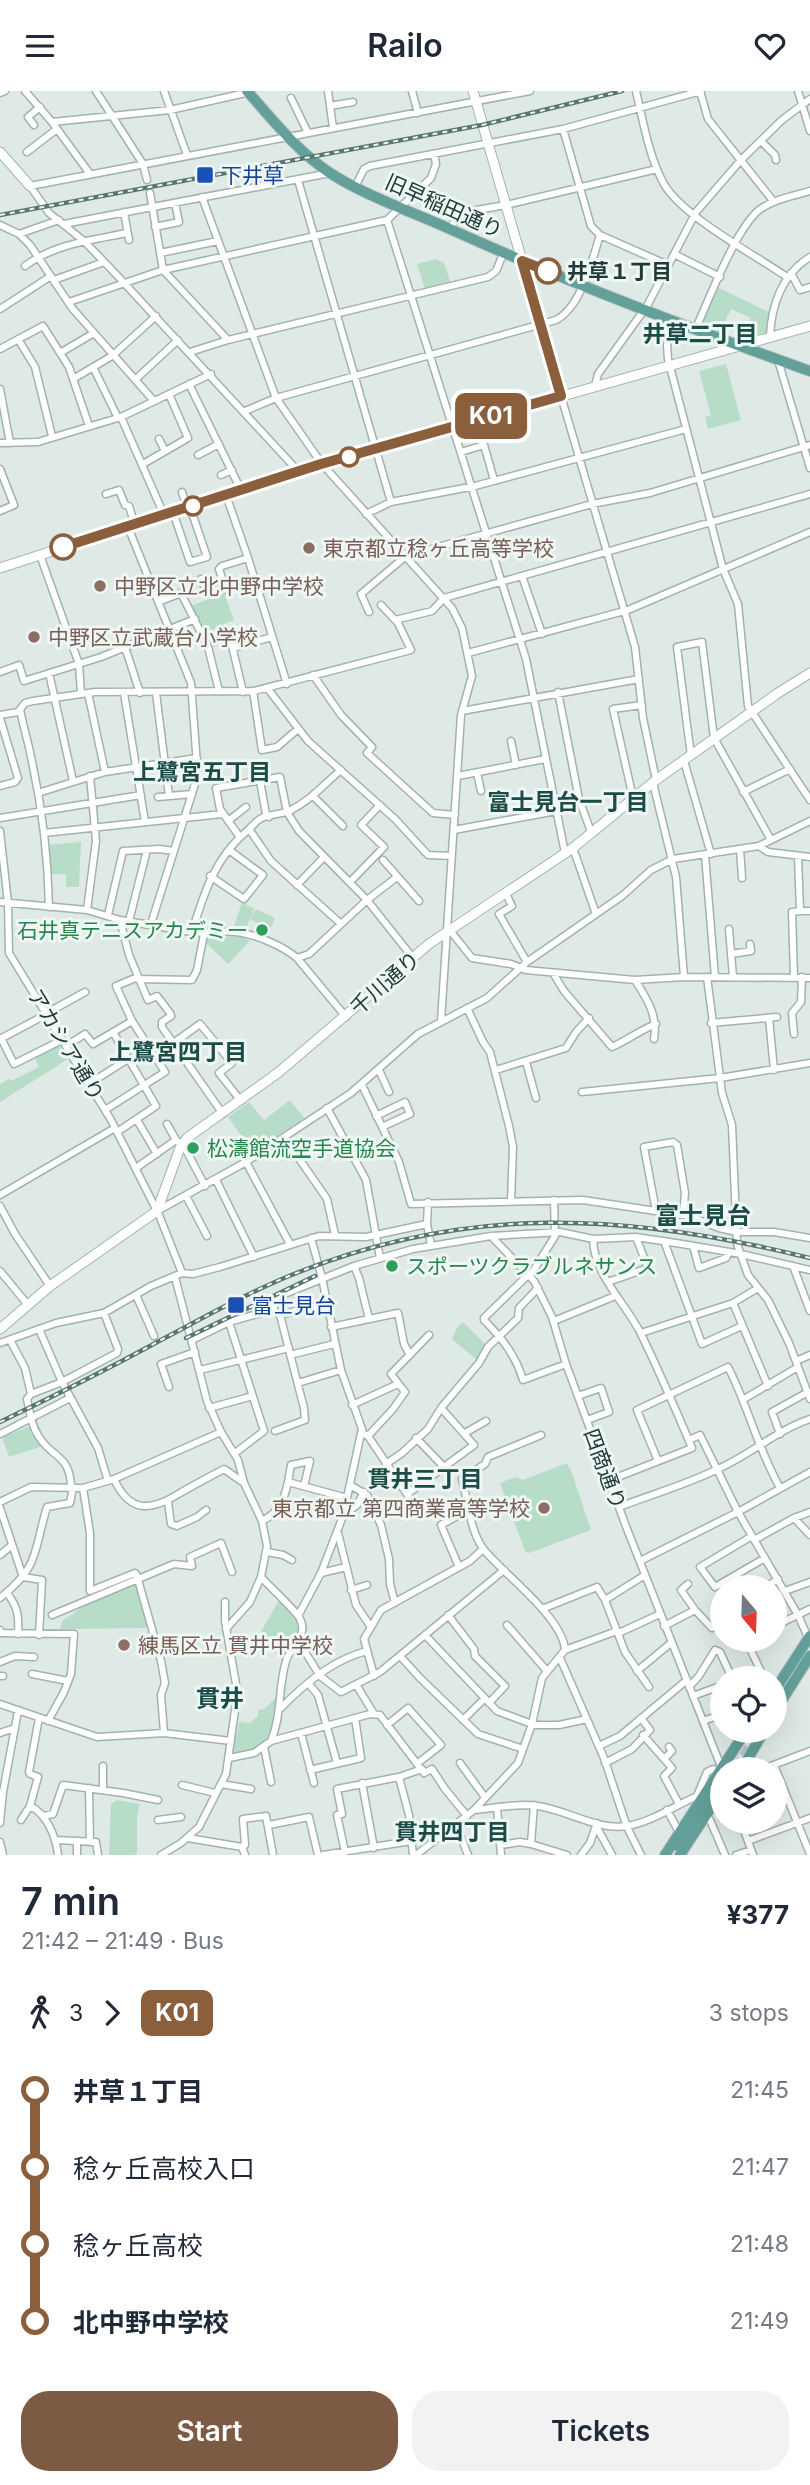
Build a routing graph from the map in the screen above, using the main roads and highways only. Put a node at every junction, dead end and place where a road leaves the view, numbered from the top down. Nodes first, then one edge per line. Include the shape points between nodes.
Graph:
1 (472, 91) edge
2 (249, 92) edge
3 (0, 152) edge
4 (30, 186) road end
5 (522, 261) junction
6 (810, 326) edge
7 (737, 346) junction
8 (810, 371) edge
9 (561, 396) junction
10 (1, 565) edge
11 (810, 673) edge
12 (0, 1329) edge
13 (810, 1636) edge
14 (810, 1662) edge
15 (787, 1669) edge
16 (787, 1694) edge
17 (710, 1788) edge
18 (710, 1797) edge
19 (710, 1800) edge
20 (710, 1820) edge
21 (665, 1855) edge
22 (672, 1855) edge
23 (680, 1855) edge
24 (687, 1855) edge

1 - 5 main road
2 - 5 main road, 旧早稲田通り via 287,137 330,173
3 - 4 main road
5 - 7 main road, 旧早稲田通り
5 - 9 main road
6 - 7 main road
7 - 8 main road, 旧早稲田通り
7 - 9 main road
9 - 10 main road via 321,464
11 - 12 main road, 千川通り via 687,758 569,851 447,931 241,1101 179,1142 157,1211 50,1286
13 - 15 main road
14 - 16 main road
17 - 21 main road via 699,1797
18 - 22 main road
19 - 23 main road
20 - 24 main road

